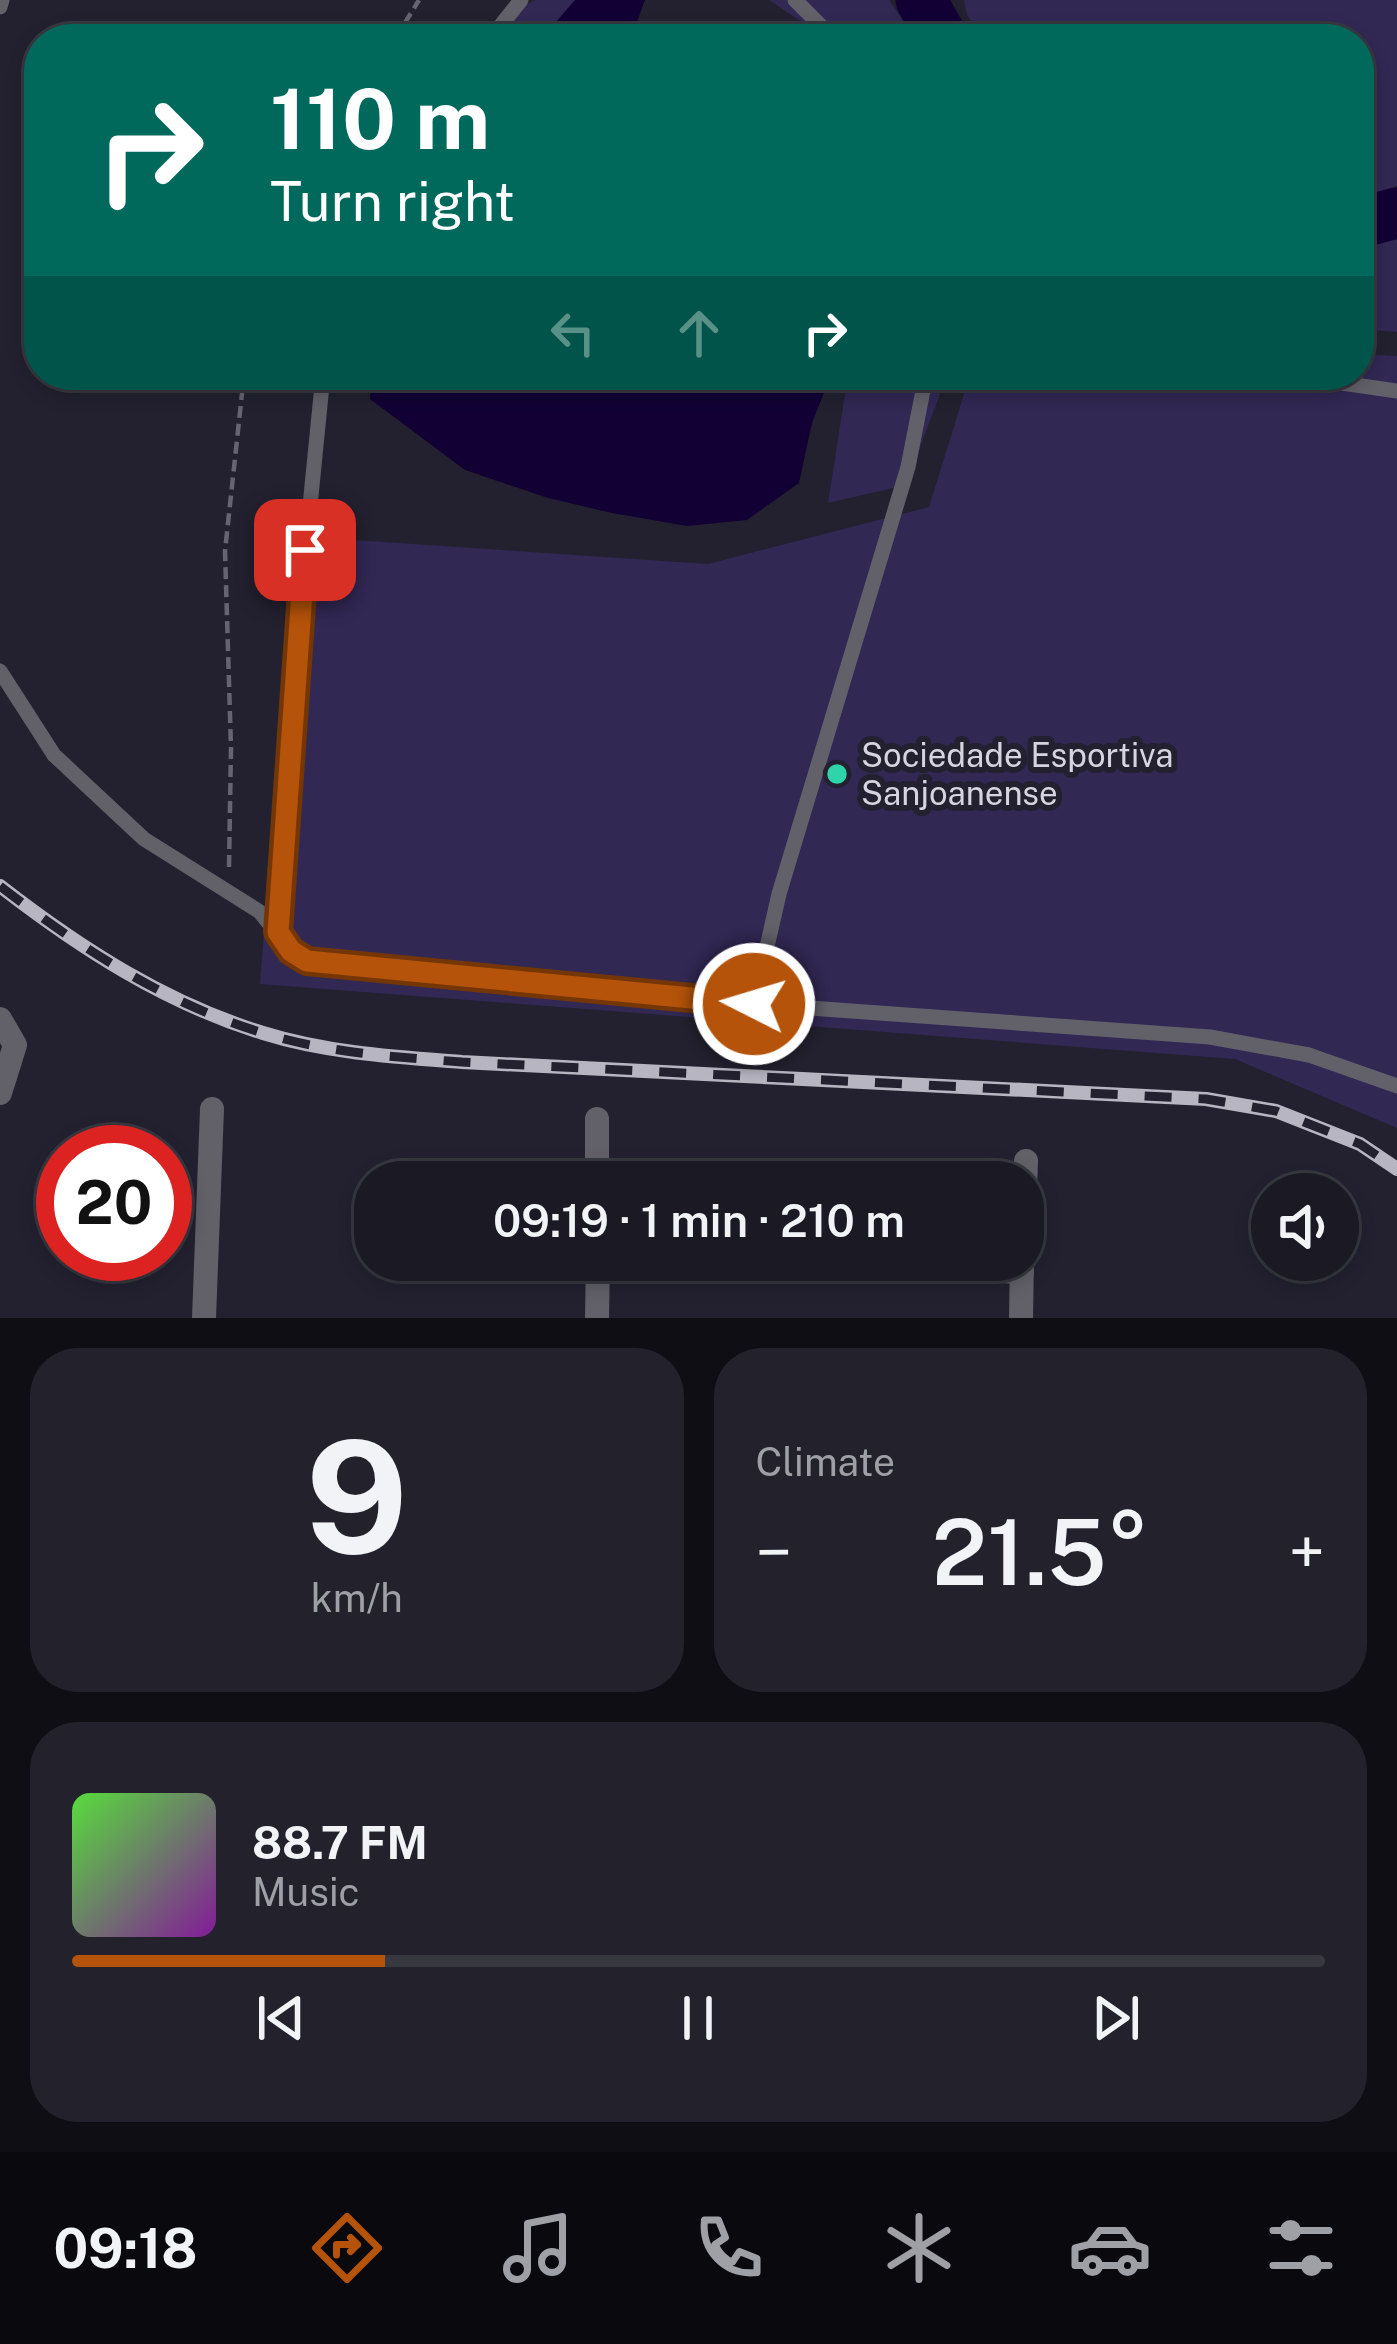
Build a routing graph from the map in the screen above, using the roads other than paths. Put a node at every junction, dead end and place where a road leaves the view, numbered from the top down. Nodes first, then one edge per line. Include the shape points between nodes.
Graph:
1 (521, 0) edge
2 (795, 0) edge
3 (502, 24) edge
4 (819, 24) edge
5 (322, 390) edge
6 (924, 390) edge
7 (0, 671) edge
8 (278, 932) junction
9 (754, 1004) junction
10 (0, 1019) edge
11 (1397, 1086) edge
12 (0, 1093) edge
13 (212, 1109) dead end
14 (597, 1119) dead end
15 (598, 1161) edge
16 (598, 1281) edge
17 (1022, 1281) edge
18 (204, 1318) edge
19 (597, 1318) edge
20 (1021, 1318) edge

1 - 3 lane
2 - 4 lane
5 - 8 lane
6 - 9 lane
7 - 8 lane via 54,755 144,839
8 - 9 lane via 307,961
9 - 11 lane via 1210,1037 1309,1055
10 - 12 street via 15,1045
13 - 18 street
14 - 15 street
16 - 19 street
17 - 20 street

